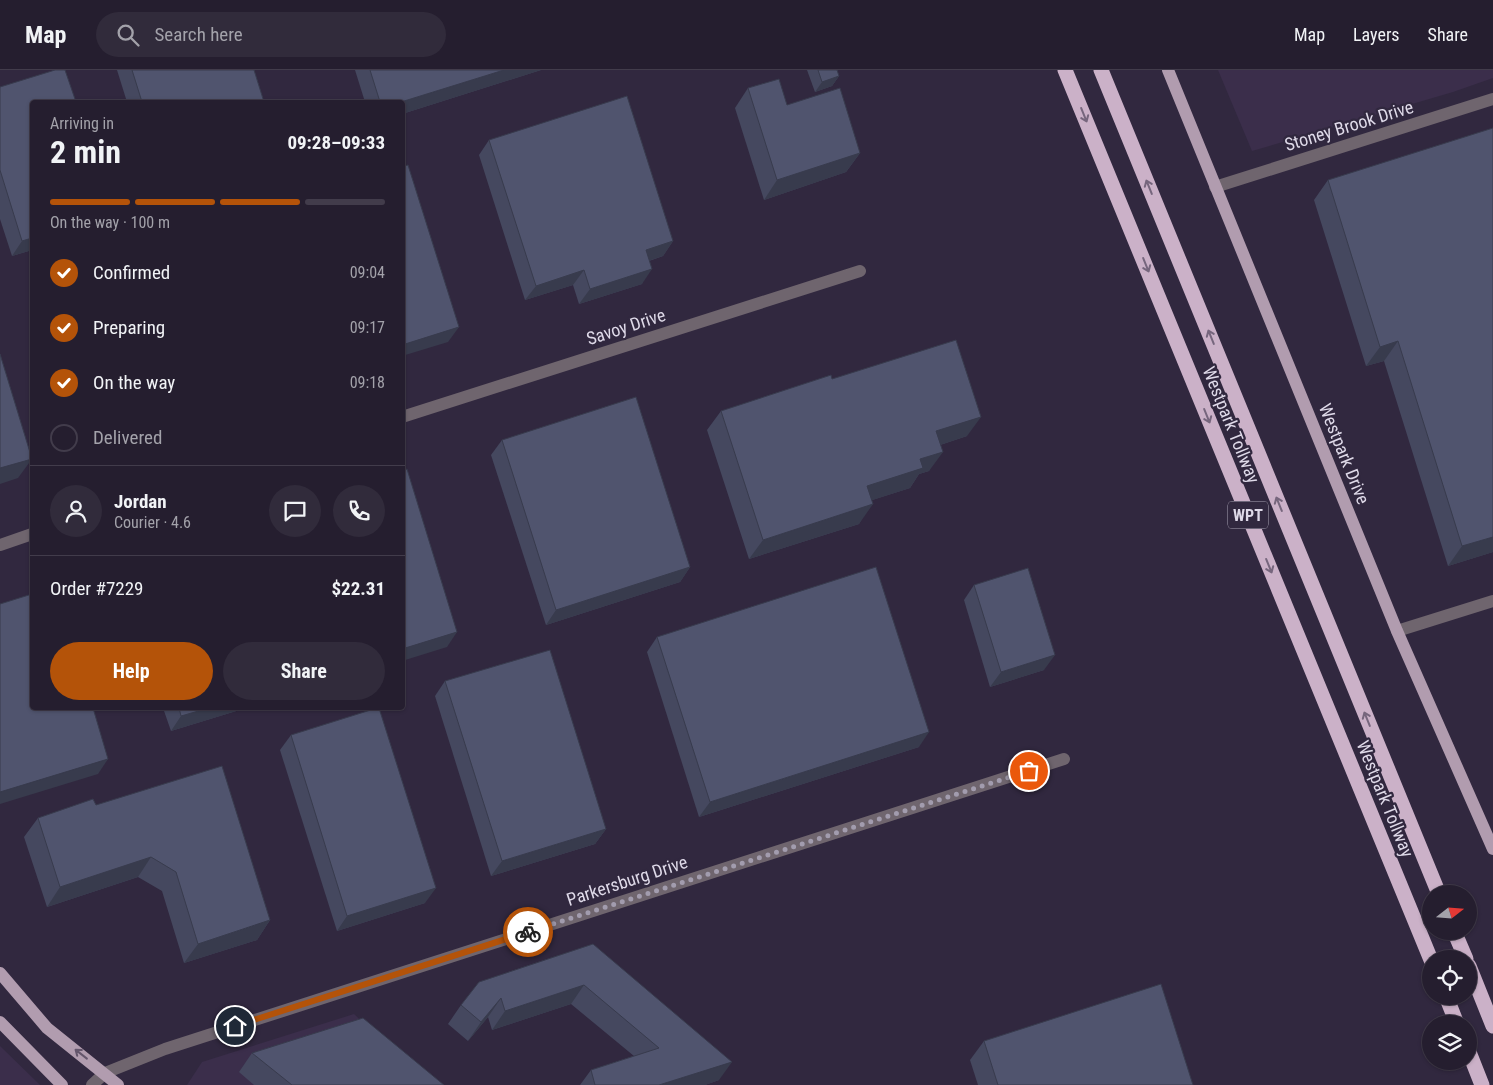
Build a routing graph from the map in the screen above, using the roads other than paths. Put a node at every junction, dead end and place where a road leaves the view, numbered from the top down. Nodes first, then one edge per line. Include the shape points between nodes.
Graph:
1 (1065, 70) edge
2 (1101, 70) edge
3 (1168, 70) edge
4 (1493, 99) edge
5 (1215, 187) junction
6 (860, 271) dead end
7 (405, 416) edge
8 (30, 535) edge
9 (0, 545) edge
10 (1493, 601) edge
11 (1397, 631) junction
12 (1064, 759) dead end
13 (1493, 849) edge
14 (1435, 885) edge
15 (1427, 950) edge
16 (0, 974) edge
17 (1477, 986) edge
18 (0, 1022) edge
19 (1493, 1026) edge
20 (1476, 1070) edge
21 (105, 1073) junction
22 (62, 1085) edge
23 (92, 1085) edge
24 (118, 1085) edge
25 (1482, 1085) edge

1 -> 15 highway, Westpark Tollway / WPT
14 -> 2 highway, Westpark Tollway / WPT
3 - 5 main road, Westpark Drive
4 - 5 street, Stoney Brook Drive
5 - 11 main road, Westpark Drive
6 - 7 street, Savoy Drive
8 - 9 street
10 - 11 street
11 - 13 main road, Westpark Drive
12 - 21 street, Parkersburg Drive via 165,1049
21 -> 16 main road via 47,1028
17 - 19 highway
18 - 22 main road
20 - 25 highway
21 - 23 street, Parkersburg Drive
21 - 24 main road

